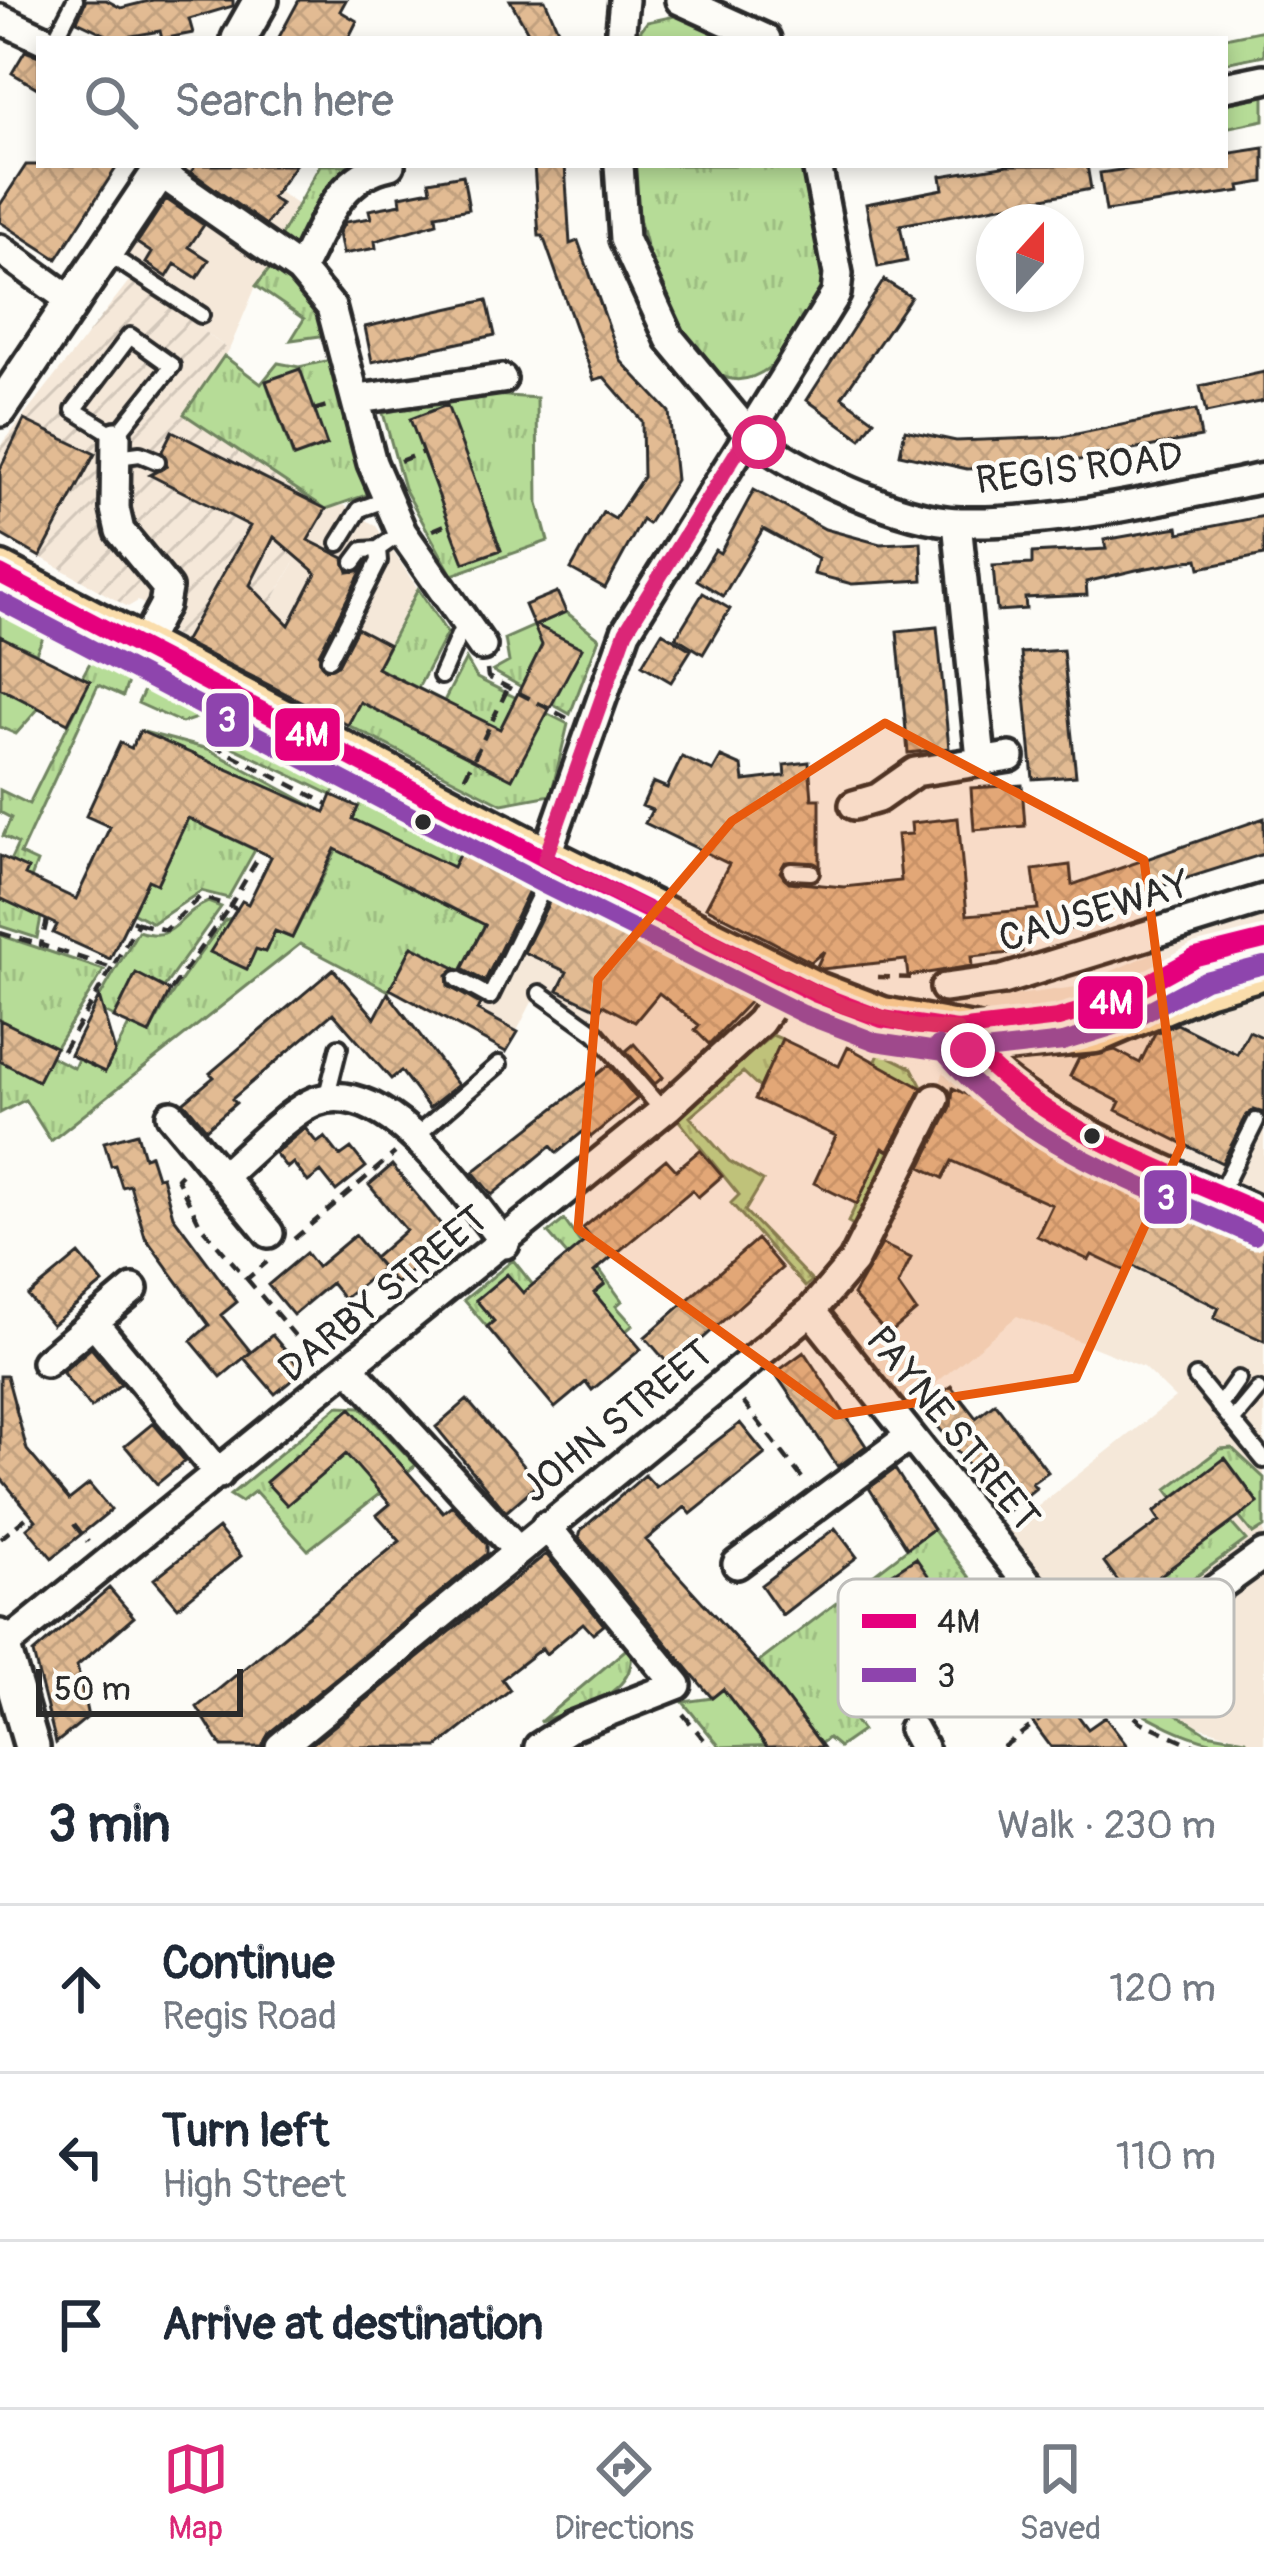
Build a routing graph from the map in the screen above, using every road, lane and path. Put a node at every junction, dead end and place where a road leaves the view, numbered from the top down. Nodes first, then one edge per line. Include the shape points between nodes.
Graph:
1 (75, 0) edge
2 (261, 0) edge
3 (624, 0) edge
4 (680, 0) edge
5 (0, 19) edge
6 (37, 36) edge
7 (57, 36) edge
8 (241, 36) edge
9 (620, 36) edge
10 (759, 36) edge
11 (1264, 79) edge
12 (1228, 86) edge
13 (374, 168) edge
14 (619, 168) edge
15 (818, 168) edge
16 (161, 169) edge
17 (0, 249) edge
18 (104, 251) junction
19 (300, 271) junction
20 (73, 302) junction
21 (201, 316) dead end
22 (502, 379) dead end
23 (358, 399) junction
24 (0, 409) edge
25 (748, 434) junction
26 (117, 446) junction
27 (157, 461) dead end
28 (1264, 478) edge
29 (388, 500) junction
30 (450, 523) dead end
31 (957, 523) junction
32 (436, 528) dead end
33 (402, 532) junction
34 (339, 543) dead end
35 (378, 549) junction
36 (354, 562) dead end
37 (0, 574) edge
38 (465, 621) junction
39 (482, 646) joint
40 (141, 648) junction
41 (329, 658) dead end
42 (442, 676) dead end
43 (508, 688) junction
44 (578, 723) dead end
45 (213, 745) dead end
46 (1010, 758) dead end
47 (981, 759) junction
48 (463, 782) dead end
49 (328, 804) dead end
50 (854, 805) dead end
51 (261, 853) dead end
52 (550, 861) junction
53 (791, 871) dead end
54 (811, 872) dead end
55 (1264, 899) edge
56 (230, 906) junction
57 (238, 910) dead end
58 (129, 919) dead end
59 (47, 920) dead end
60 (138, 922) junction
61 (0, 933) edge
62 (1264, 940) edge
63 (41, 945) junction
64 (1264, 967) edge
65 (112, 968) junction
66 (783, 969) junction
67 (457, 980) dead end
68 (945, 988) joint
69 (171, 990) dead end
70 (540, 993) dead end
71 (837, 1003) junction
72 (957, 1030) junction
73 (339, 1047) dead end
74 (63, 1051) dead end
75 (499, 1064) dead end
76 (326, 1099) junction
77 (935, 1099) dead end
78 (665, 1109) junction
79 (171, 1114) dead end
80 (1256, 1121) dead end
81 (416, 1136) junction
82 (222, 1177) junction
83 (1220, 1192) junction
84 (1264, 1214) edge
85 (268, 1233) dead end
86 (505, 1244) junction
87 (247, 1279) dead end
88 (133, 1289) dead end
89 (811, 1311) junction
90 (95, 1324) junction
91 (46, 1362) dead end
92 (319, 1363) dead end
93 (350, 1369) junction
94 (1196, 1378) dead end
95 (1238, 1379) dead end
96 (727, 1381) junction
97 (1258, 1390) dead end
98 (1220, 1406) junction
99 (1232, 1420) junction
100 (910, 1436) junction
101 (1264, 1460) edge
102 (219, 1474) junction
103 (820, 1502) junction
104 (31, 1514) dead end
105 (546, 1526) junction
106 (0, 1539) edge
107 (518, 1550) junction
108 (1264, 1554) edge
109 (736, 1564) dead end
110 (1025, 1579) edge
111 (1229, 1579) edge
112 (2, 1641) edge
113 (678, 1707) dead end
114 (1043, 1717) edge
115 (1136, 1717) edge
116 (32, 1747) edge
117 (280, 1747) edge
118 (539, 1747) edge
119 (710, 1747) edge
120 (1003, 1747) edge
121 (1197, 1747) edge

1 - 7 lane
2 - 8 street
3 - 9 street
4 - 10 street
5 - 6 street
11 - 12 street
13 - 19 street via 340,193
14 - 25 street via 624,239 670,339
15 - 25 street via 836,293
16 - 18 street
16 - 19 street
17 - 20 street
18 - 20 street
18 - 21 lane
19 - 23 street via 331,307
20 - 24 street
22 - 23 street
23 - 29 street
25 - 31 street, REGIS ROAD via 850,493
25 - 52 street via 626,631
26 - 26 lane via 74,410 130,336 172,366
26 - 27 lane
26 - 40 street via 120,531 166,588
28 - 31 street, REGIS ROAD via 1106,511
29 - 33 street
29 - 34 lane via 360,509
30 - 32 path
31 - 47 street
33 - 35 lane
33 - 38 street
35 - 36 lane via 363,550
35 - 41 lane
37 - 40 main road
38 - 39 street
38 - 42 lane
39 - 43 path via 488,677
40 - 52 main road via 298,719
43 - 44 path
43 - 48 path
45 - 49 path
46 - 47 street
47 - 50 street via 914,772
51 - 56 path
52 - 66 main road
52 - 67 lane via 490,997
53 - 54 lane
55 - 68 street, CAUSEWAY via 1003,980
56 - 57 path
56 - 60 path via 200,897 165,930
56 - 69 path
58 - 60 path
59 - 63 path
60 - 65 path
61 - 63 path
62 - 72 main road via 1164,970 1116,1001 1058,1018
63 - 65 path
64 - 72 main road via 1094,1031 993,1040
65 - 74 path
66 - 71 main road
66 - 78 street, DARBY STREET via 760,1022
68 - 71 path via 944,979 857,977
70 - 78 lane via 596,1033
71 - 72 main road via 915,1027
72 - 83 street via 1011,1090
73 - 76 lane
75 - 81 lane
76 - 81 street via 376,1111
76 - 82 street via 311,1102
77 - 89 street, JOHN STREET via 854,1262
78 - 86 street, DARBY STREET
79 - 82 street
80 - 83 lane
81 - 86 street
82 - 85 street
83 - 84 street
86 - 93 street, DARBY STREET
87 - 92 path
88 - 90 street
89 - 96 street, JOHN STREET
89 - 100 street, PAYNE STREET
90 - 91 street
90 - 102 street
93 - 102 street, DARBY STREET
93 - 107 street
94 - 98 lane
95 - 98 lane
96 - 103 path
96 - 105 street, JOHN STREET
97 - 99 lane
98 - 99 lane
99 - 101 lane
100 - 103 street
100 - 110 street, PAYNE STREET
102 - 112 street, DARBY STREET
103 - 109 street
104 - 106 path
105 - 107 street, JOHN STREET
105 - 118 street via 677,1684
107 - 117 street, JOHN STREET
108 - 111 street, PAYNE STREET
112 - 116 street
113 - 119 path
114 - 120 path
115 - 121 path

